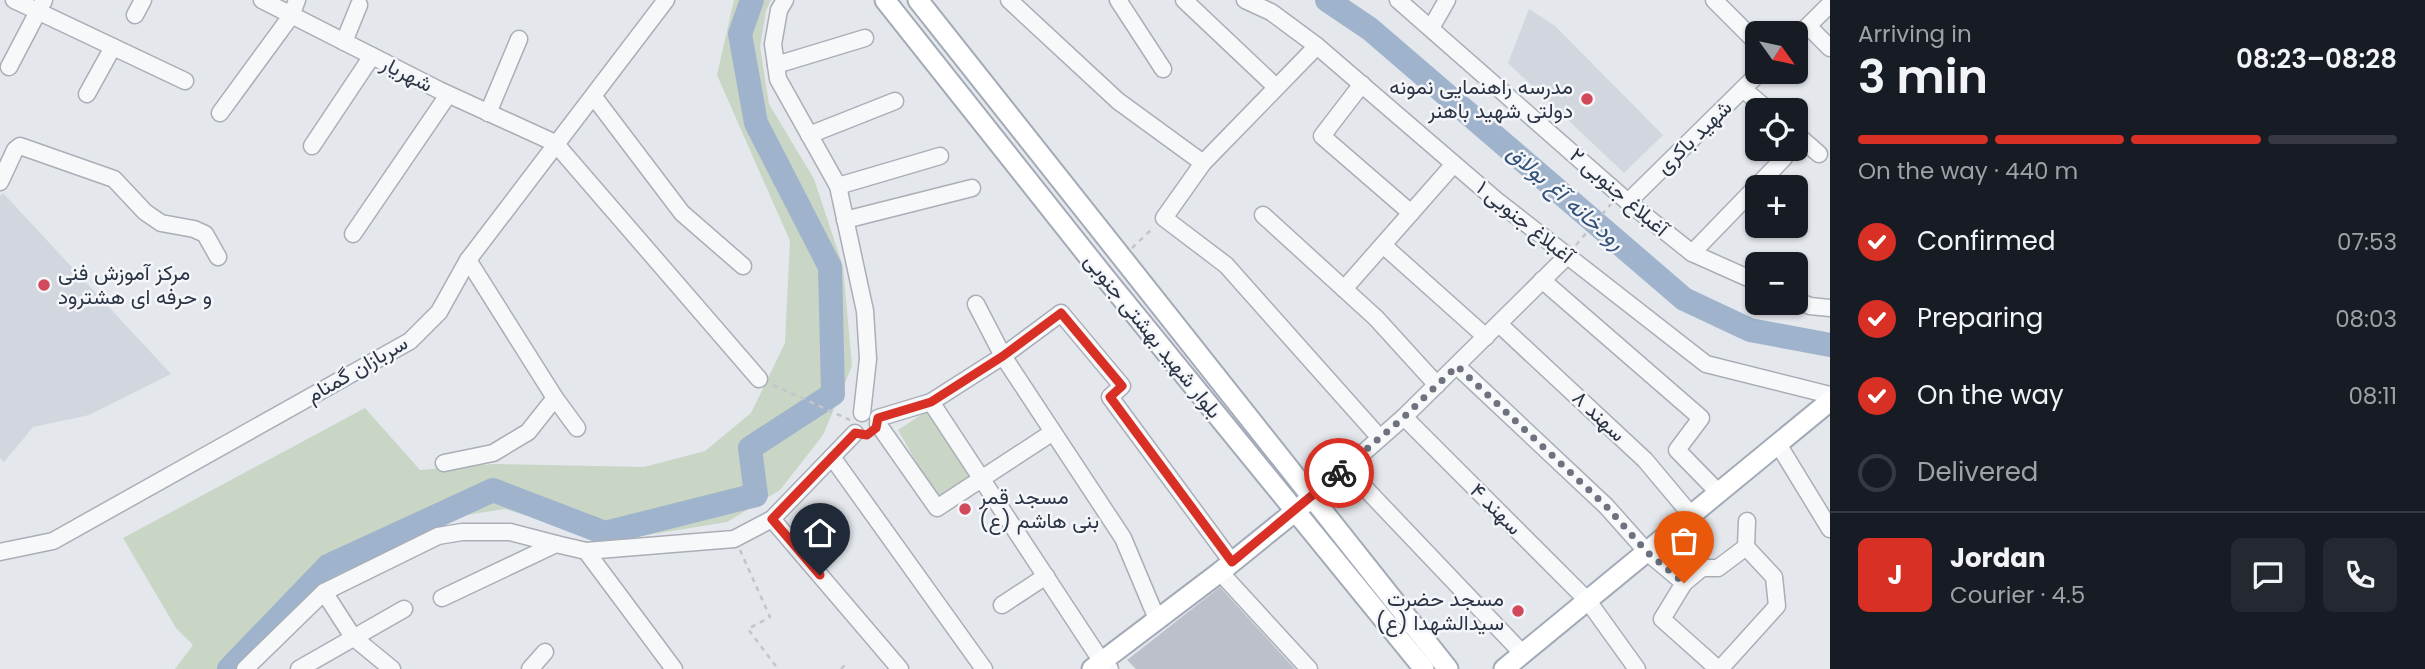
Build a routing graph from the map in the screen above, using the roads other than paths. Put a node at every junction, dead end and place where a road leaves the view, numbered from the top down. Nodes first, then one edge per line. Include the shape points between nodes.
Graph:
1 (14, 0) edge
2 (143, 0) edge
3 (262, 0) edge
4 (297, 0) edge
5 (666, 0) edge
6 (785, 0) edge
7 (884, 0) edge
8 (918, 0) edge
9 (1009, 0) edge
10 (1118, 0) edge
11 (1184, 0) edge
12 (1245, 0) edge
13 (1398, 0) edge
14 (1447, 0) edge
15 (1714, 0) edge
16 (1830, 4) edge
17 (359, 5) dead end
18 (41, 6) edge
19 (135, 15) dead end
20 (291, 16) junction
21 (1808, 26) joint
22 (1431, 28) junction
23 (1745, 31) edge
24 (865, 38) dead end
25 (519, 39) dead end
26 (344, 42) junction
27 (1317, 46) junction
28 (113, 47) junction
29 (1830, 48) edge
30 (372, 56) junction
31 (776, 65) junction
32 (9, 67) dead end
33 (1163, 69) dead end
34 (185, 81) dead end
35 (1362, 84) junction
36 (1748, 84) edge
37 (1276, 88) junction
38 (1743, 89) junction
39 (87, 94) dead end
40 (448, 95) junction
41 (594, 97) junction
42 (1754, 98) edge
43 (895, 101) dead end
44 (220, 113) dead end
45 (488, 113) junction
46 (809, 135) junction
47 (555, 143) junction
48 (1808, 144) edge
49 (312, 146) dead end
50 (1819, 154) dead end
51 (940, 156) dead end
52 (1781, 161) edge
53 (1203, 163) junction
54 (1454, 164) junction
55 (0, 182) edge
56 (838, 186) junction
57 (972, 188) dead end
58 (1624, 198) junction
59 (1411, 213) junction
60 (1263, 215) dead end
61 (845, 220) junction
62 (353, 234) dead end
63 (1383, 245) junction
64 (1692, 253) junction
65 (1567, 256) junction
66 (218, 257) dead end
67 (468, 260) junction
68 (743, 266) dead end
69 (1745, 277) edge
70 (1542, 280) junction
71 (1345, 289) junction
72 (976, 304) dead end
73 (1808, 305) edge
74 (1830, 308) edge
75 (1499, 324) junction
76 (1486, 337) junction
77 (1003, 356) junction
78 (1457, 366) junction
79 (759, 379) road end
80 (1437, 385) junction
81 (1830, 395) edge
82 (555, 398) junction
83 (1830, 401) edge
84 (931, 402) junction
85 (1404, 417) junction
86 (878, 421) junction
87 (857, 422) junction
88 (577, 428) dead end
89 (1053, 432) junction
90 (1380, 438) junction
91 (1778, 444) junction
92 (832, 457) junction
93 (444, 463) dead end
94 (1346, 468) junction
95 (981, 479) junction
96 (1719, 493) junction
97 (1313, 497) junction
98 (1294, 511) junction
99 (1692, 516) junction
100 (772, 519) junction
101 (1747, 522) dead end
102 (1830, 529) edge
103 (556, 544) junction
104 (1746, 547) junction
105 (586, 551) junction
106 (0, 552) edge
107 (1647, 552) junction
108 (1226, 567) junction
109 (1046, 576) junction
110 (1684, 583) junction
111 (324, 592) junction
112 (442, 598) dead end
113 (1588, 601) junction
114 (1002, 605) dead end
115 (404, 609) dead end
116 (1157, 620) junction
117 (352, 637) junction
118 (545, 652) dead end
119 (1523, 654) junction
120 (1102, 667) edge
121 (245, 669) edge
122 (299, 669) edge
123 (392, 669) edge
124 (530, 669) edge
125 (674, 669) edge
126 (900, 669) edge
127 (984, 669) edge
128 (1309, 669) edge
129 (1424, 669) edge
130 (1448, 669) edge
131 (1504, 669) edge
132 (1637, 669) edge
133 (1719, 669) edge

1 - 18 street
2 - 19 street
3 - 20 street, شهریار
4 - 20 street
5 - 41 street, سربازان گمنام
6 - 31 street via 773,44
7 - 98 main road, بلوار شهید بهشتی جنوبی
8 - 97 main road, بلوار شهید بهشتی جنوبی
9 - 53 street via 1118,101
10 - 33 street
11 - 37 street
12 - 27 street, آغبلاغ جنوبی ۱
13 - 22 street, آغبلاغ جنوبی ۲
14 - 22 street
15 - 23 street
16 - 21 street
17 - 26 street
18 - 28 street
18 - 32 street
20 - 26 street, شهریار
20 - 44 street
21 - 29 street
22 - 58 street, آغبلاغ جنوبی ۲
24 - 31 street
25 - 45 street
26 - 30 street, شهریار
27 - 35 street, آغبلاغ جنوبی ۱
27 - 37 street
28 - 34 street
28 - 39 street
30 - 40 street, شهریار
30 - 49 street
31 - 46 street via 778,79
35 - 54 street, آغبلاغ جنوبی ۱
35 - 59 street via 1322,136
36 - 38 street, شهید باکری
37 - 53 street
38 - 42 street
38 - 58 street, شهید باکری
40 - 45 street, شهریار
40 - 62 street
41 - 47 street, سربازان گمنام
41 - 68 street via 682,213
43 - 46 street
45 - 47 street, شهریار
46 - 56 street
47 - 67 street, سربازان گمنام
47 - 79 street
48 - 50 street
51 - 56 street
52 - 64 street
53 - 90 street via 1164,218 1226,265
54 - 59 street
54 - 65 street, آغبلاغ جنوبی ۱
55 - 66 street via 20,146 114,179 161,223 205,234
56 - 61 street
57 - 61 street
58 - 64 street, آغبلاغ جنوبی ۲
59 - 63 street
60 - 71 street
61 - 87 street via 865,311 868,359
63 - 71 street
63 - 76 street
64 - 69 street, آغبلاغ جنوبی ۲
65 - 70 street
65 - 81 street, آغبلاغ جنوبی ۱ via 1706,364
67 - 82 street
67 - 106 street, سربازان گمنام via 439,312 410,341 54,541
70 - 75 street
70 - 96 street via 1701,418 1677,450
71 - 80 street
72 - 77 street
73 - 74 street
75 - 76 street
75 - 99 street, سهند ۸ via 1645,460
76 - 78 street
77 - 84 street
77 - 89 street
77 - 108 street via 1061,313 1122,386 1110,397
78 - 80 street
78 - 107 street via 1606,506
80 - 85 street
82 - 88 street
82 - 93 street via 517,439 493,453
83 - 91 main road
84 - 86 street
84 - 95 street
85 - 90 street
85 - 113 street, سهند ۴
86 - 87 street via 873,412
86 - 87 street via 867,435
86 - 95 street via 936,508
87 - 92 street
89 - 95 street
89 - 116 street via 1123,538
90 - 94 street
91 - 96 main road
91 - 102 street
92 - 100 street
92 - 127 street
94 - 97 street
94 - 119 street
95 - 109 street
96 - 99 main road
97 - 98 main road
97 - 130 main road, بلوار شهید بهشتی جنوبی
98 - 108 main road
98 - 129 main road, بلوار شهید بهشتی جنوبی
99 - 107 main road
100 - 105 street via 734,539
100 - 126 street
101 - 104 street
103 - 105 street
103 - 111 street via 510,532 438,536
103 - 112 street
104 - 110 street via 1718,568 1702,568
104 - 133 street via 1774,577 1777,606
105 - 125 street
107 - 110 street
107 - 113 main road
108 - 116 main road
108 - 128 street
109 - 114 street
109 - 120 street
110 - 133 street via 1662,619
111 - 117 street
111 - 121 street
113 - 119 main road
113 - 132 street, سهند ۴
115 - 117 street
116 - 120 main road
117 - 122 street
117 - 123 street
118 - 124 street
119 - 131 main road

